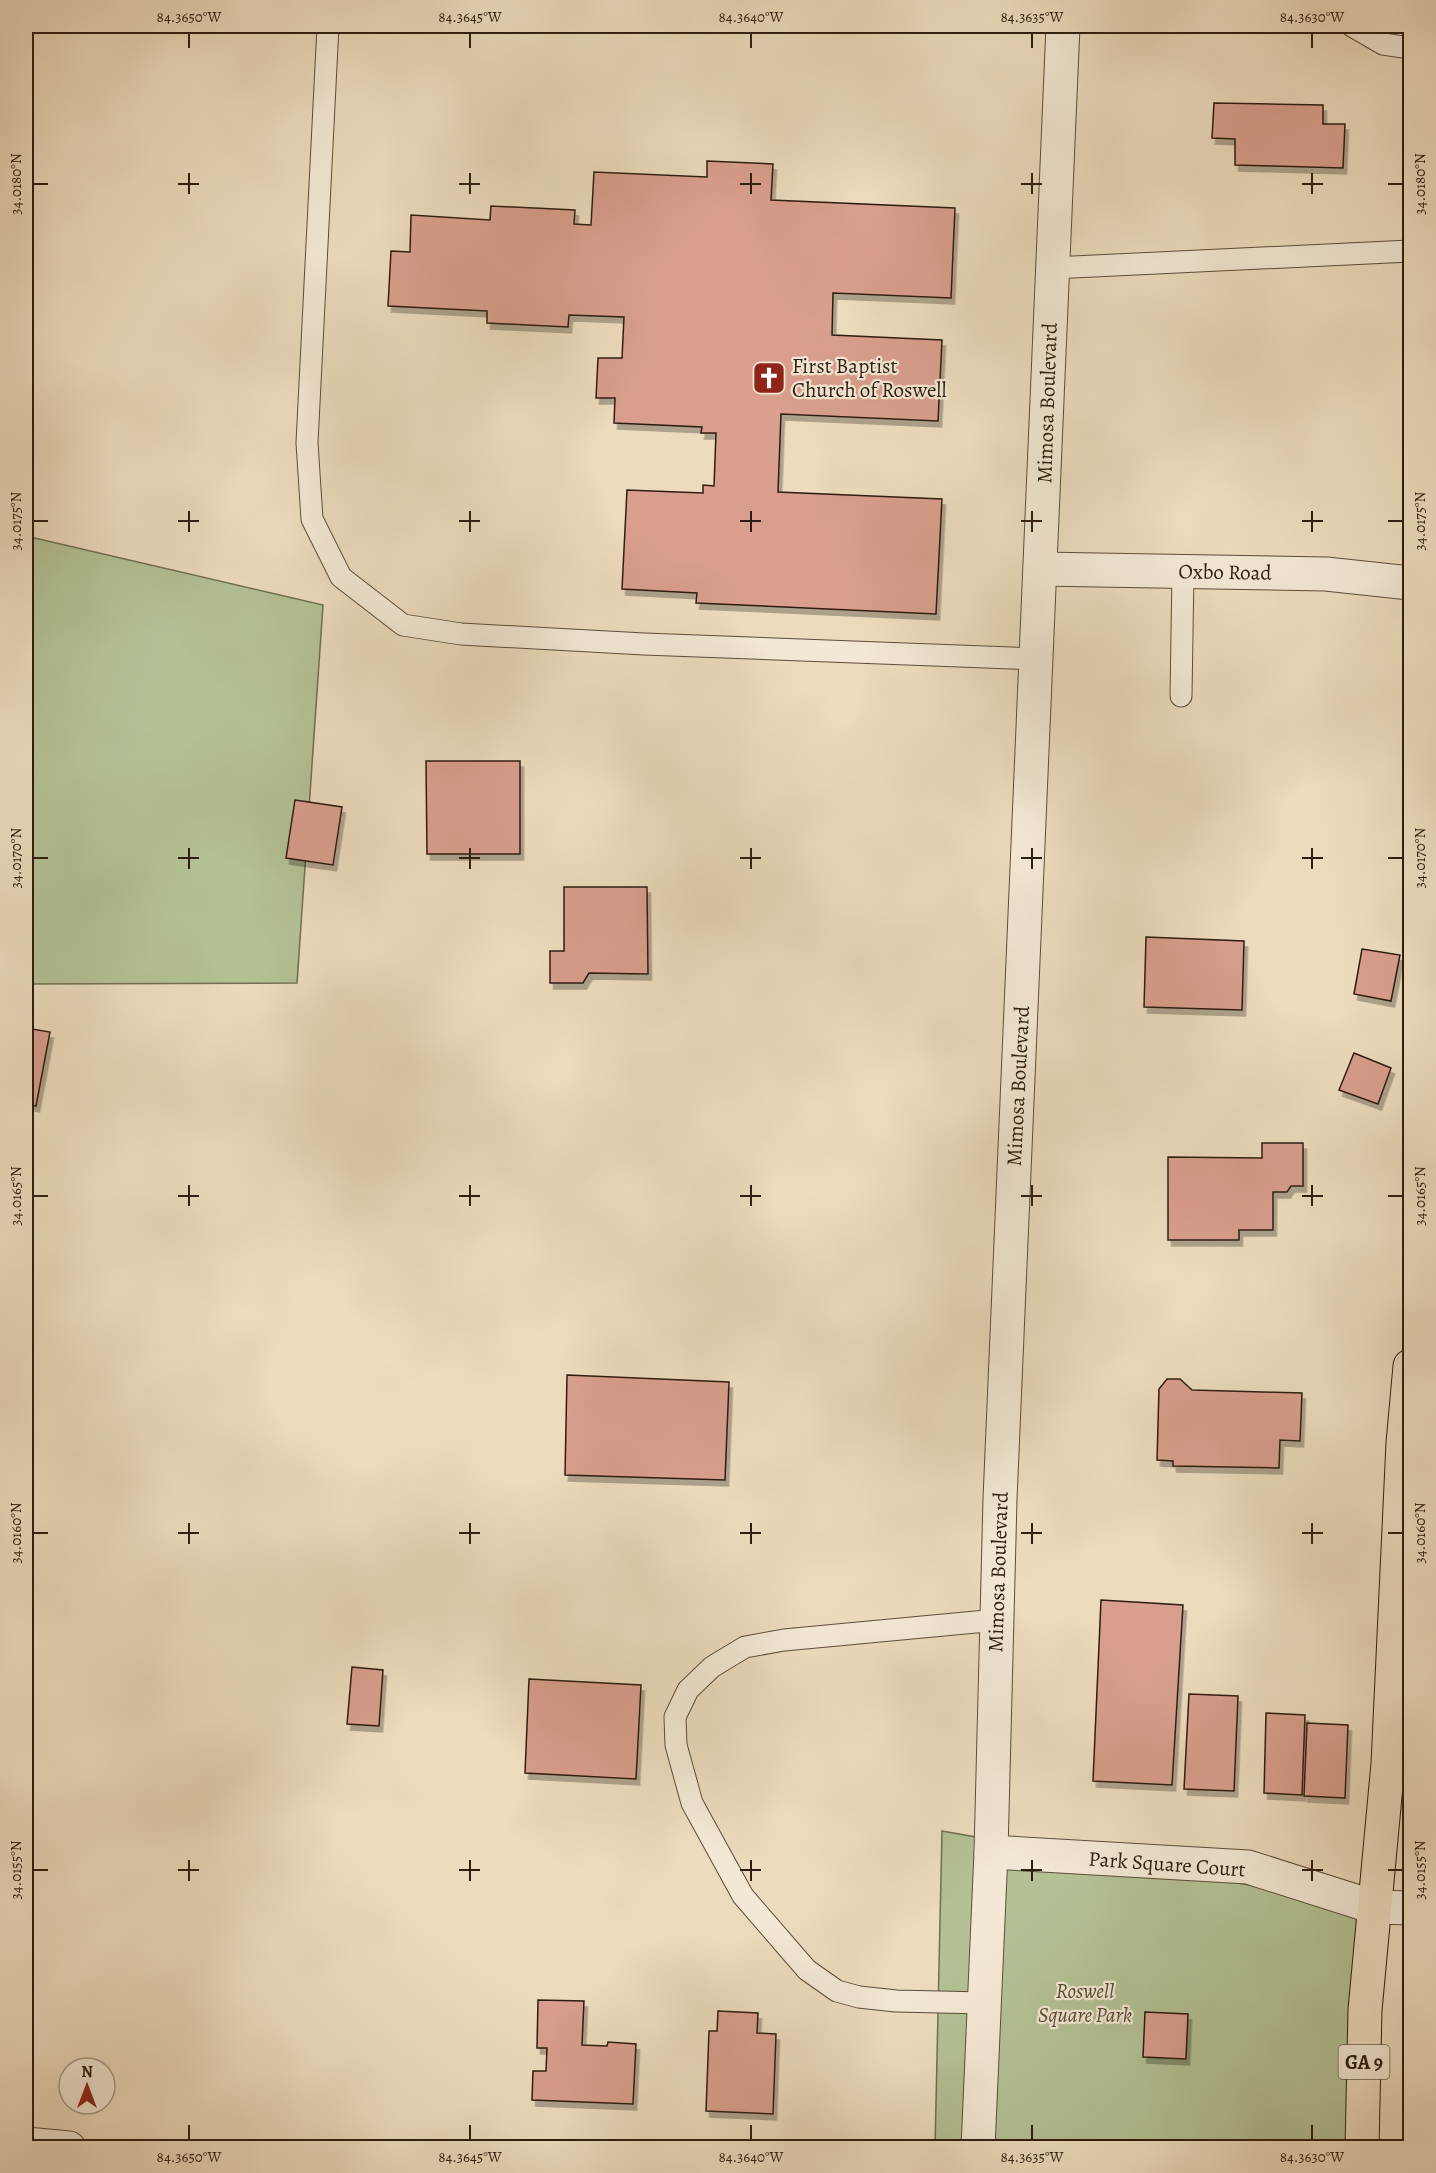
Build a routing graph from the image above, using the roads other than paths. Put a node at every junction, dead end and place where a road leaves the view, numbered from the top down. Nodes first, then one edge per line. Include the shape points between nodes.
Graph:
1 (328, 26) edge
2 (1063, 26) edge
3 (1352, 26) edge
4 (1410, 48) edge
5 (1410, 251) edge
6 (1052, 268) junction
7 (1040, 569) junction
8 (1183, 572) junction
9 (1410, 583) edge
10 (1036, 659) junction
11 (1181, 696) dead end
12 (1410, 1366) edge
13 (997, 1620) junction
14 (991, 1852) junction
15 (1374, 1907) junction
16 (1410, 1908) edge
17 (984, 2003) junction
18 (26, 2144) edge
19 (69, 2148) edge
20 (978, 2148) edge
21 (1362, 2148) edge

1 - 10 lane via 307,443 312,519 341,577 404,625 461,634
2 - 6 street, Mimosa Boulevard
3 - 4 lane via 1383,44
5 - 6 lane
6 - 7 street, Mimosa Boulevard
7 - 8 street, Oxbo Road
7 - 10 street, Mimosa Boulevard
8 - 9 street, Oxbo Road via 1326,574
8 - 11 lane
10 - 13 street, Mimosa Boulevard
12 - 15 highway, GA 9 via 1388,1764
13 - 14 street, Mimosa Boulevard
13 - 17 lane via 745,1647 712,1667 688,1690 675,1717 676,1745 692,1803 743,1896 807,1970 837,1991 859,1996
14 - 15 street, Park Square Court via 1248,1867
14 - 17 street, Mimosa Boulevard
15 - 16 street, Park Square Court
15 - 21 highway, GA 9 via 1365,2010
17 - 20 street, Mimosa Boulevard
18 - 19 street

